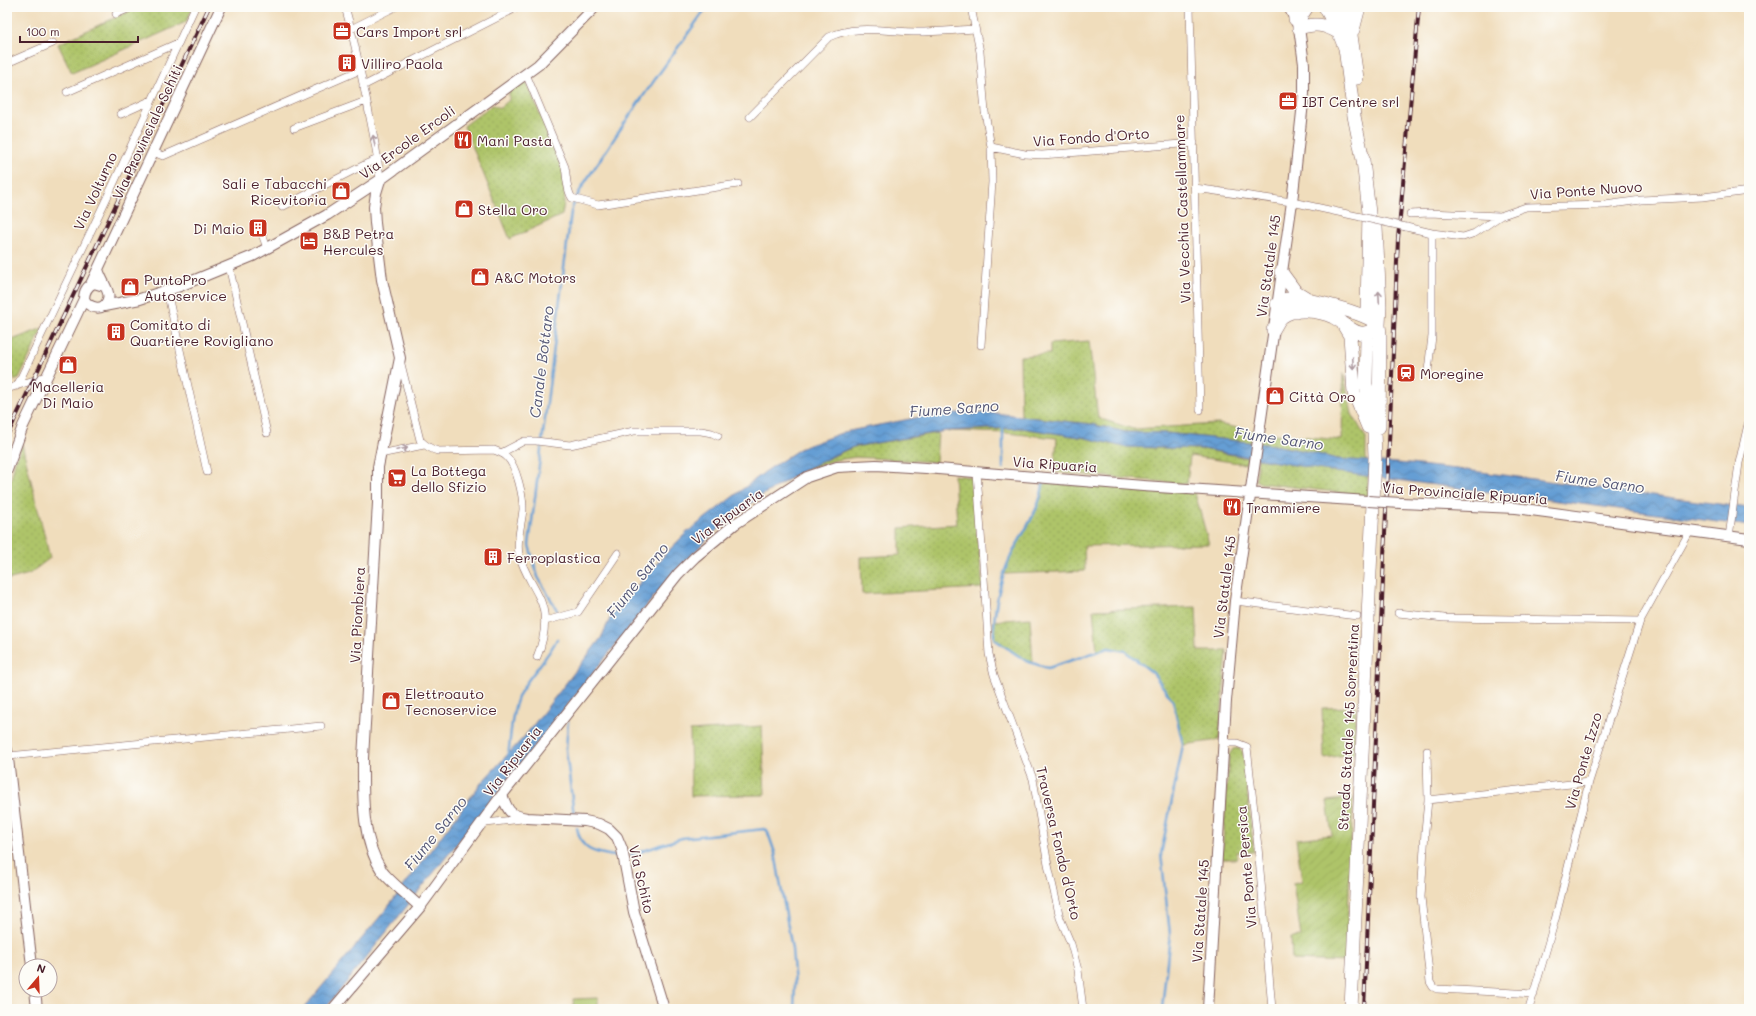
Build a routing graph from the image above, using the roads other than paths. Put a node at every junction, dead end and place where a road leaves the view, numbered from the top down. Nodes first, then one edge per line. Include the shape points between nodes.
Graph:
1 (132, 7) edge
2 (195, 7) edge
3 (220, 7) edge
4 (345, 7) edge
5 (395, 7) edge
6 (518, 7) edge
7 (595, 7) edge
8 (972, 7) edge
9 (1190, 7) edge
10 (1307, 7) edge
11 (1325, 7) edge
12 (1333, 7) edge
13 (1337, 7) edge
14 (1342, 7) edge
15 (1347, 7) edge
16 (1351, 7) edge
17 (1355, 7) edge
18 (1360, 7) edge
19 (116, 14) dead end
20 (1294, 18) edge
21 (351, 29) junction
22 (975, 29) junction
23 (1346, 33) junction
24 (52, 43) dead end
25 (178, 43) junction
26 (7, 63) edge
27 (360, 70) junction
28 (526, 74) junction
29 (363, 86) junction
30 (67, 92) dead end
31 (152, 100) junction
32 (366, 101) junction
33 (121, 114) dead end
34 (750, 117) dead end
35 (294, 128) dead end
36 (1194, 143) junction
37 (991, 147) junction
38 (153, 152) junction
39 (378, 159) junction
40 (380, 180) junction
41 (738, 184) dead end
42 (1195, 188) junction
43 (1367, 190) junction
44 (1749, 191) edge
45 (1292, 202) junction
46 (282, 207) dead end
47 (1410, 214) dead end
48 (1500, 216) junction
49 (1432, 233) junction
50 (262, 234) dead end
51 (267, 248) junction
52 (229, 266) junction
53 (98, 269) junction
54 (1281, 272) junction
55 (91, 284) junction
56 (106, 288) junction
57 (167, 291) junction
58 (84, 299) junction
59 (1311, 301) junction
60 (124, 302) junction
61 (1277, 304) junction
62 (104, 306) junction
63 (92, 307) junction
64 (1367, 311) dead end
65 (1296, 312) junction
66 (76, 317) junction
67 (1379, 325) junction
68 (1344, 326) junction
69 (1273, 330) junction
70 (1367, 338) dead end
71 (981, 346) dead end
72 (400, 358) junction
73 (1428, 371) dead end
74 (46, 376) junction
75 (17, 386) junction
76 (7, 389) edge
77 (1200, 410) dead end
78 (1749, 420) edge
79 (267, 433) dead end
80 (718, 436) dead end
81 (424, 444) junction
82 (501, 452) junction
83 (1375, 452) junction
84 (380, 454) junction
85 (7, 470) edge
86 (207, 472) dead end
87 (977, 472) junction
88 (1251, 493) junction
89 (1690, 531) junction
90 (1729, 537) junction
91 (1749, 539) edge
92 (618, 553) dead end
93 (1235, 601) junction
94 (1398, 613) dead end
95 (1357, 616) dead end
96 (545, 621) junction
97 (1640, 621) junction
98 (537, 657) dead end
99 (321, 726) dead end
100 (1225, 743) junction
101 (1427, 751) dead end
102 (7, 753) edge
103 (1589, 782) junction
104 (502, 795) junction
105 (1428, 800) junction
106 (527, 818) junction
107 (477, 830) junction
108 (420, 907) junction
109 (31, 958) edge
110 (1534, 994) junction
111 (36, 998) edge
112 (38, 1009) edge
113 (333, 1009) edge
114 (664, 1009) edge
115 (1084, 1009) edge
116 (1208, 1009) edge
117 (1272, 1009) edge
118 (1351, 1009) edge
119 (1529, 1009) edge

1 - 19 street
2 - 25 street, Via Volturno
3 - 38 street, Via Provinciale Schiti
4 - 21 street, Via Piombiera
5 - 21 street
6 - 29 street
7 - 28 street, Via Ercole Ercoli
8 - 22 street
9 - 36 street, Via Vecchia Castellammare
10 - 20 highway via 1301,16
11 - 23 highway
12 - 23 highway
13 - 23 highway
14 - 23 highway
15 - 23 highway
16 - 23 highway
17 - 23 highway
18 - 23 highway
20 - 23 highway
20 - 45 street, Via Statale 145 via 1304,64 1304,94
21 - 27 street, Via Piombiera
22 - 34 street via 839,32 829,37
22 - 37 street
23 - 43 highway via 1363,127 1363,160
24 - 26 street
25 - 30 street
25 - 31 street, Via Volturno
27 - 29 street, Via Piombiera
27 - 38 street via 163,156
28 - 40 street, Via Ercole Ercoli
28 - 41 street via 565,167 568,192 572,198 598,204
29 - 32 street, Via Piombiera
31 - 33 street
31 - 75 street, Via Volturno
32 - 35 street
39 -> 32 street, Via Piombiera
36 - 37 street, Via Fondo d'Orto via 1042,155
36 - 42 street, Via Vecchia Castellammare
37 - 71 street via 992,182
38 - 53 street, Via Provinciale Schiti
39 - 40 street, Via Piombiera
39 - 46 street
40 - 51 street, Via Ercole Ercoli via 327,215
40 - 72 street, Via Piombiera via 375,200 375,223 382,280
42 - 45 street, Via Ponte Nuovo
42 - 77 street, Via Vecchia Castellammare
43 - 64 highway
67 -> 43 highway via 1376,223
44 - 48 street, Via Ponte Nuovo via 1605,205 1541,205 1517,209
45 - 49 street, Via Ponte Nuovo, bridge
45 - 54 street, Via Statale 145
47 - 48 street via 1429,212
48 - 49 street, Via Ponte Nuovo via 1470,235
49 - 73 street via 1432,336
50 - 51 street
51 - 52 street, Via Ercole Ercoli
52 - 57 street, Via Ercole Ercoli
52 - 79 street
53 - 55 street, Via Provinciale Schiti
53 - 56 street
54 - 59 highway via 1295,291
54 - 61 street, Via Statale 145
55 - 56 street via 98,283
55 - 58 street, Via Provinciale Schiti via 85,290
56 - 60 street
56 - 62 street via 109,297
57 - 60 street, Via Ercole Ercoli
57 - 86 street
58 - 63 street
58 - 66 street, Via Provinciale Schiti
59 - 61 highway via 1290,299
59 - 67 highway via 1370,319
60 - 62 street, Via Ercole Ercoli
61 - 65 highway
61 - 69 street, Via Statale 145
62 - 63 street
63 - 66 street
65 - 68 highway via 1327,314
65 - 69 highway via 1283,316
66 - 74 street, Via Provinciale Schiti
67 - 68 highway via 1364,334
67 - 83 highway via 1380,423
68 -> 83 highway via 1350,336 1354,393
69 - 88 street, Via Statale 145
70 - 83 highway via 1366,384
72 - 81 street, Via Piombiera via 420,440
72 - 84 street, Via Piombiera
74 - 75 street
74 - 85 street, Via Provinciale Schiti via 23,426
75 - 76 street
78 - 90 street via 1739,463
80 - 82 street via 700,431 649,430 622,433 570,445 524,441
81 - 82 street via 438,451
84 -> 81 street
82 - 96 street via 512,464 518,480 523,500 519,554 529,582 544,609
83 - 118 highway, Strada Statale 145 Sorrentina
84 - 108 street, Via Piombiera via 363,790 366,823 374,857 383,872
87 - 88 street, Via Ripuaria
87 - 104 street, Via Ripuaria via 876,465 837,467 807,477 735,524 678,574
87 - 115 street, Traversa Fondo d'Orto via 989,654 994,675 1033,779 1048,865 1060,918 1078,970
88 - 89 street, Via Provinciale Ripuaria, bridge via 1516,508
88 - 93 street, Via Statale 145
89 - 90 street, Via Provinciale Ripuaria
89 - 97 street, Via Ponte Izzo
90 - 91 street, Via Provinciale Ripuaria
92 - 96 street via 578,612
93 - 95 street
93 - 100 street, Via Statale 145
94 - 97 street via 1444,618
96 - 98 street via 542,646
97 - 103 street, Via Ponte Izzo
99 - 102 street
100 - 116 street, Via Statale 145
100 - 117 street, Via Ponte Persica via 1237,743 1247,747
101 - 105 street
102 - 109 street
103 - 105 street
103 - 110 street, Via Ponte Izzo
104 - 106 street, Via Schito via 510,812
104 - 107 street, Via Ripuaria
105 - 110 street via 1421,897 1430,982 1437,990
106 - 107 street via 486,824
106 - 114 street, Via Schito via 585,821 609,829 617,837 622,848 634,912
107 - 108 street, Via Ripuaria
108 - 113 street, Via Ripuaria
110 - 119 street, Via Ponte Izzo
111 - 112 street

